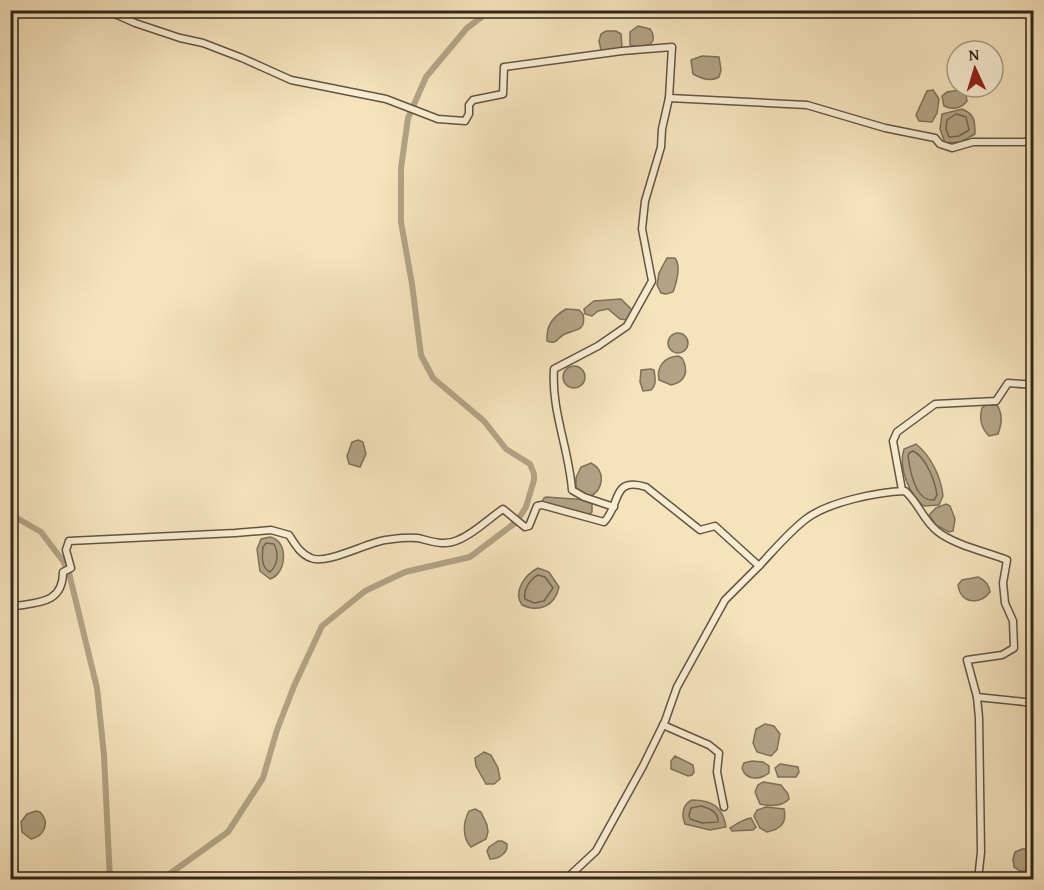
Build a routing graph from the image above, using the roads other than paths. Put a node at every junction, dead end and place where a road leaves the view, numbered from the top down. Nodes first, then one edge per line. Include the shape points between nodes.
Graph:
1 (106, 10) edge
2 (669, 98) junction
3 (1034, 140) edge
4 (1034, 384) edge
5 (902, 490) junction
6 (614, 507) junction
7 (759, 566) junction
8 (10, 607) edge
9 (977, 698) junction
10 (1034, 703) edge
11 (663, 725) junction
12 (724, 807) dead end
13 (565, 879) edge
14 (978, 879) edge

1 - 2 street via 222,50 291,80 386,99 453,122 465,121 473,100 503,94 504,67 622,51 672,47
2 - 3 street via 807,105 935,138 952,148 973,142
2 - 6 street via 642,229 652,281 627,326 554,369 553,390 572,490
4 - 5 street via 1008,383 996,401 935,404 897,432 893,441
5 - 7 street via 830,507 807,518
5 - 9 street via 913,498 936,531 1007,560 1004,593 1013,621 1014,648 1002,655 967,660
6 - 7 street via 624,486 645,487 700,530 715,526
6 - 8 street via 604,522 537,506 525,527 503,509 467,536 448,543 416,538 385,540 327,560 311,559 289,535 271,530 69,541 66,550 71,568 63,572 63,585 56,595
7 - 11 street via 725,600 677,687
9 - 10 street
9 - 14 street via 981,807
11 - 12 street via 719,753 717,772
11 - 13 street via 596,851

